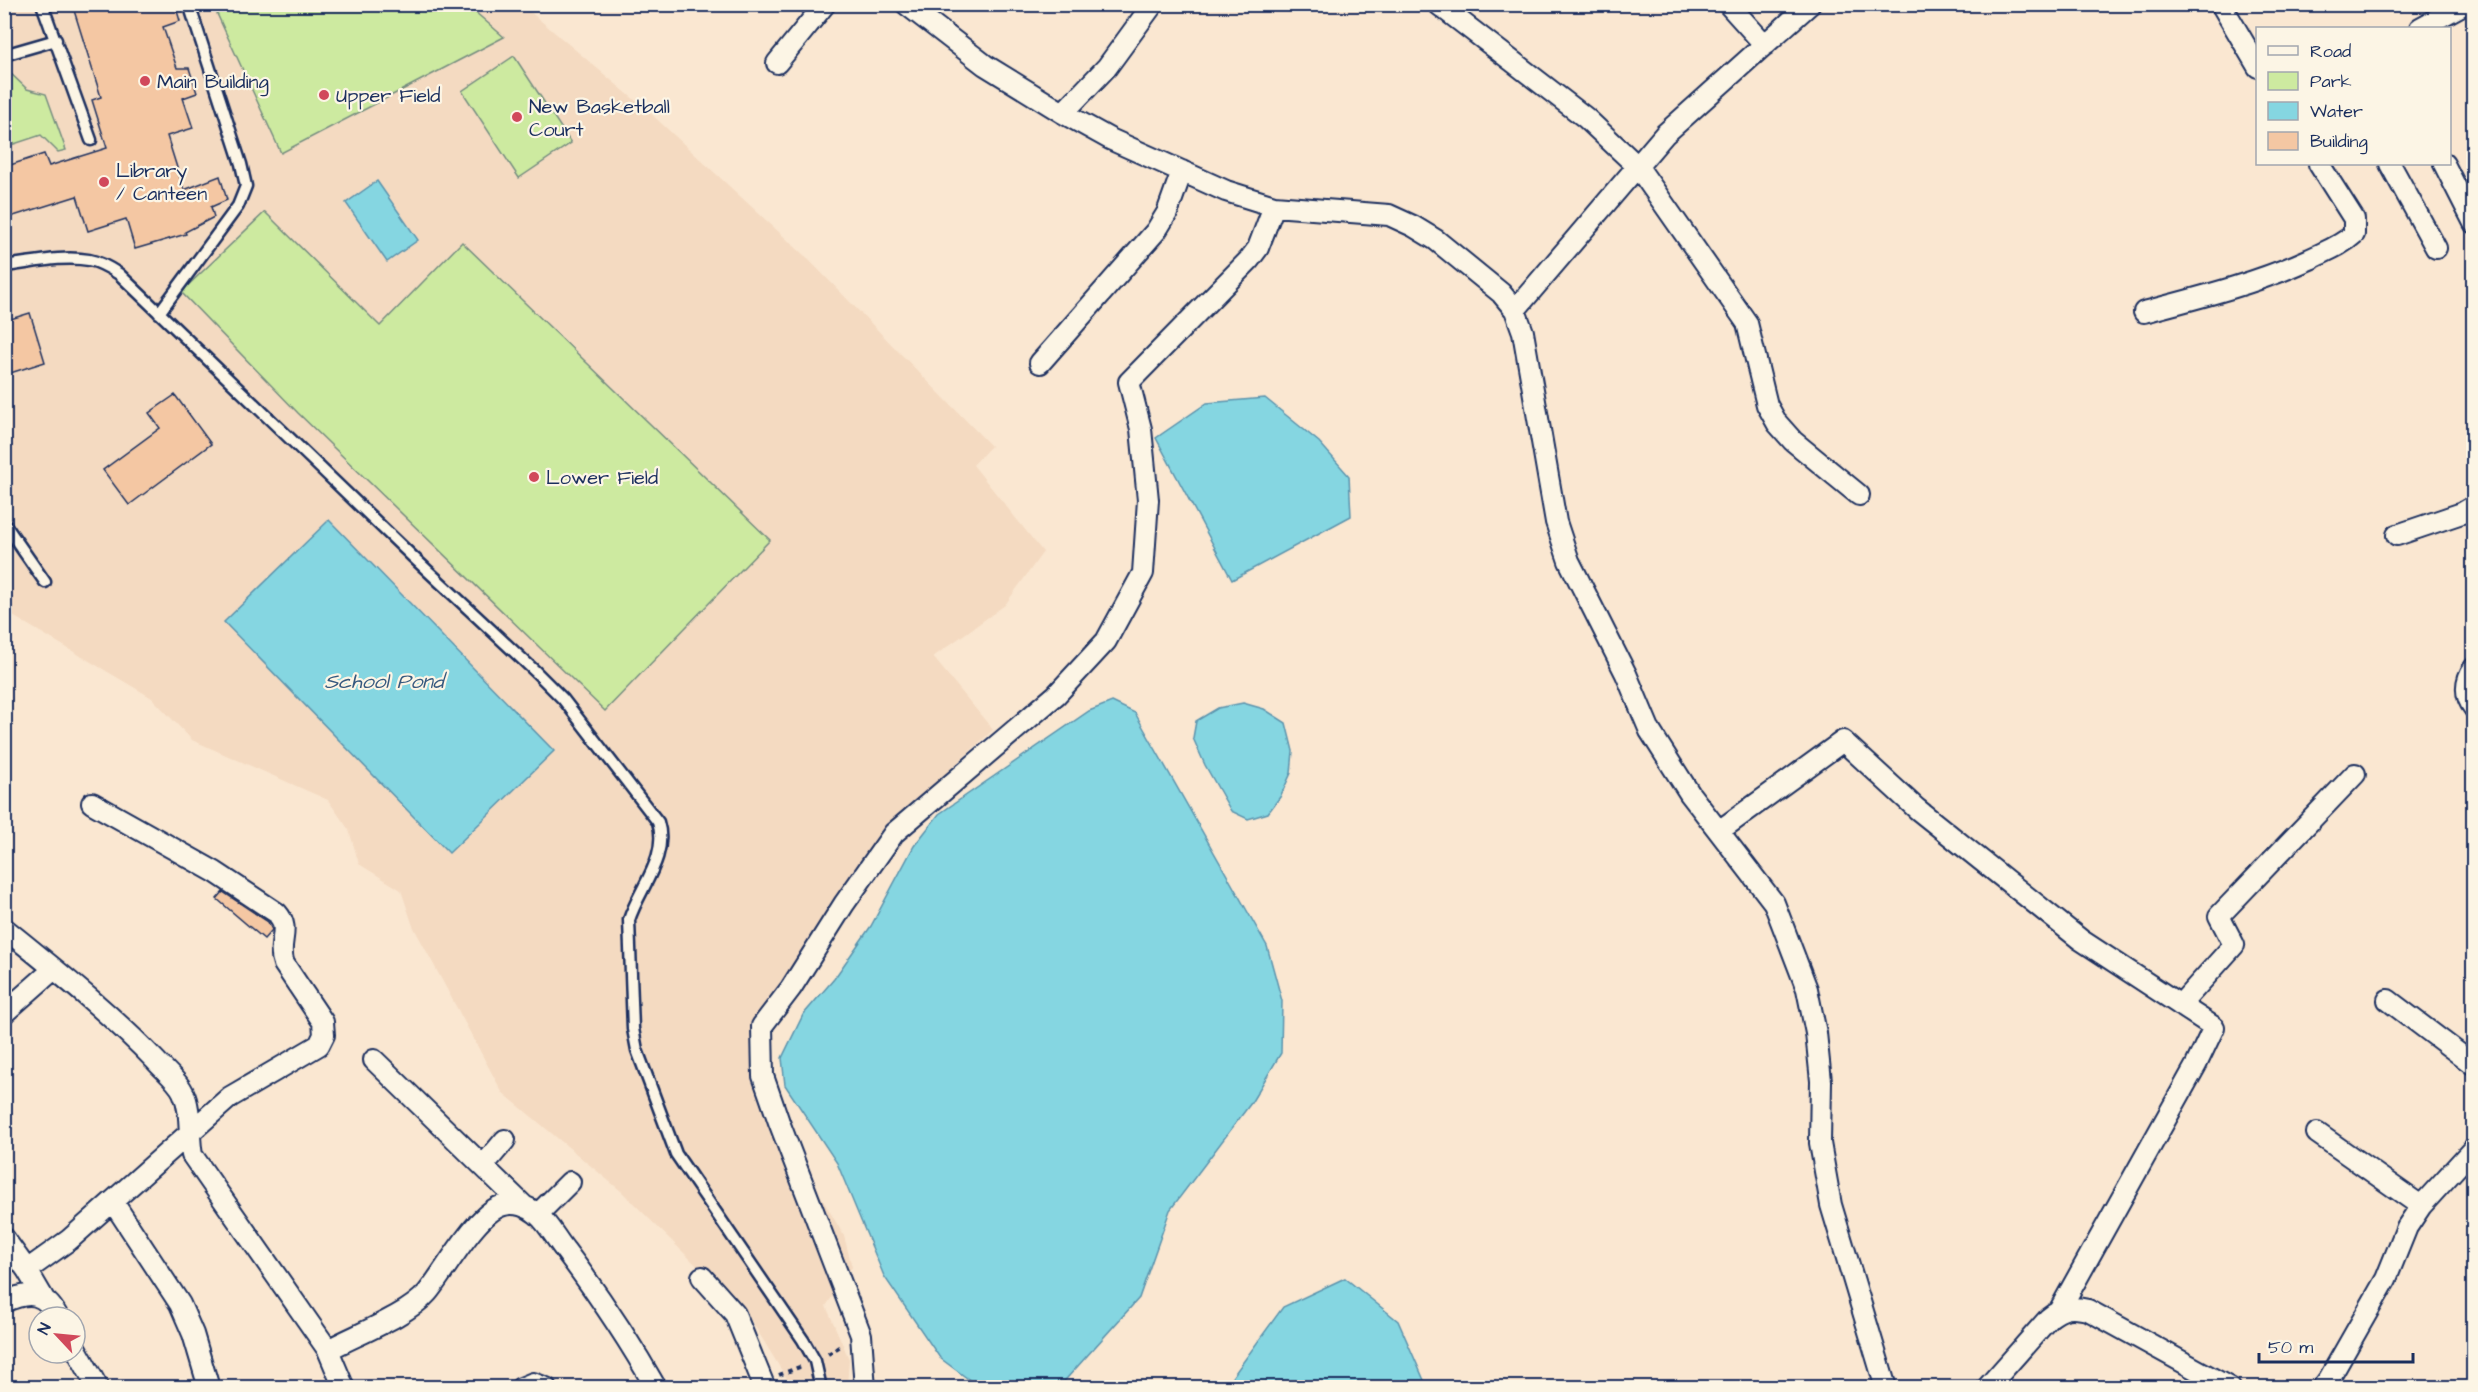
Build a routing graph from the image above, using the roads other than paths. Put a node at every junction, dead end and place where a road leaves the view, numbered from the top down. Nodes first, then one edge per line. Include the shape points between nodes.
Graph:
1 (42, 4) edge
2 (189, 4) edge
3 (825, 4) edge
4 (906, 4) edge
5 (1153, 4) edge
6 (1438, 4) edge
7 (1728, 4) edge
8 (1810, 4) edge
9 (2221, 4) edge
10 (2464, 4) edge
11 (2422, 27) edge
12 (56, 40) junction
13 (1765, 45) junction
14 (4, 55) edge
15 (777, 63) dead end
16 (2256, 64) edge
17 (1063, 113) junction
18 (91, 140) dead end
19 (2320, 165) edge
20 (2391, 165) edge
21 (2445, 165) edge
22 (1638, 167) junction
23 (1182, 171) junction
24 (1274, 206) junction
25 (2474, 223) edge
26 (2436, 248) dead end
27 (4, 266) edge
28 (1515, 310) junction
29 (2144, 312) dead end
30 (159, 313) junction
31 (1040, 363) dead end
32 (1858, 495) dead end
33 (2474, 506) edge
34 (4, 523) edge
35 (2397, 535) dead end
36 (45, 582) dead end
37 (2474, 668) edge
38 (2474, 708) edge
39 (2355, 774) dead end
40 (92, 803) dead end
41 (1719, 831) junction
42 (4, 928) edge
43 (54, 969) junction
44 (2388, 1000) dead end
45 (2180, 1005) junction
46 (4, 1013) edge
47 (374, 1060) dead end
48 (2474, 1065) edge
49 (2317, 1133) dead end
50 (188, 1134) junction
51 (505, 1140) dead end
52 (2474, 1148) edge
53 (483, 1166) junction
54 (570, 1182) dead end
55 (113, 1202) junction
56 (2421, 1206) junction
57 (531, 1210) junction
58 (4, 1238) edge
59 (27, 1270) junction
60 (702, 1277) dead end
61 (44, 1299) junction
62 (4, 1302) edge
63 (49, 1305) edge
64 (2060, 1309) junction
65 (327, 1350) junction
66 (85, 1365) edge
67 (338, 1386) edge
68 (98, 1388) edge
69 (209, 1388) edge
70 (521, 1388) edge
71 (546, 1388) edge
72 (656, 1388) edge
73 (765, 1388) edge
74 (821, 1388) edge
75 (865, 1388) edge
76 (1886, 1388) edge
77 (1987, 1388) edge
78 (2230, 1388) edge
79 (2322, 1388) edge

1 - 12 lane
2 - 30 lane via 246,186 238,206
3 - 15 street
4 - 17 street via 986,65
5 - 17 street via 1107,67
6 - 22 street via 1586,118
7 - 13 street
8 - 13 street
9 - 16 street
10 - 11 street
12 - 14 lane
12 - 18 lane
13 - 22 street via 1665,134
17 - 23 street via 1110,140
19 - 29 street via 2354,219 2354,234 2344,243 2270,276
20 - 26 street
21 - 25 street
22 - 28 street
22 - 32 street via 1747,323 1767,405 1777,423
23 - 24 street via 1226,191
23 - 31 street via 1167,213 1150,238
24 - 28 street via 1389,215 1436,240 1501,293
24 - 75 street via 1258,248 1249,260 1129,382 1141,429 1148,500 1143,573 1106,641 1056,695 894,833 762,1026 763,1076 861,1335
27 - 30 lane via 89,260 119,274
28 - 41 street via 1556,522 1569,561 1650,731
30 - 74 lane via 563,699 658,822 662,834 660,848 629,920 637,1050 676,1154 803,1340 815,1361
33 - 35 street
34 - 36 lane
37 - 38 street via 2466,686
39 - 45 street via 2219,916 2234,945
40 - 50 street via 215,872 277,914 284,921 280,954 284,964 323,1022 324,1035 319,1045 230,1097
41 - 45 street via 1843,741 1917,809 2081,940
41 - 76 street via 1774,903 1807,988 1821,1081 1820,1143 1831,1205
42 - 43 street
43 - 46 street
43 - 50 street via 131,1035 181,1088 189,1106
44 - 48 street
45 - 64 street via 2214,1027
47 - 53 street
49 - 56 street
50 - 55 street
50 - 65 street via 192,1155 202,1172
51 - 53 street
52 - 56 street
53 - 57 street
54 - 57 street
55 - 59 street
55 - 69 street via 180,1304
56 - 79 street via 2407,1227 2386,1279
57 - 65 street via 504,1204 491,1210 413,1306
57 - 72 street via 624,1334
58 - 59 street
59 - 61 street
60 - 73 street via 735,1314
61 - 62 street via 31,1294
61 - 63 street
64 - 77 street
64 - 78 street via 2073,1306 2088,1310
65 - 67 street
66 - 68 street
70 - 71 street via 533,1383

